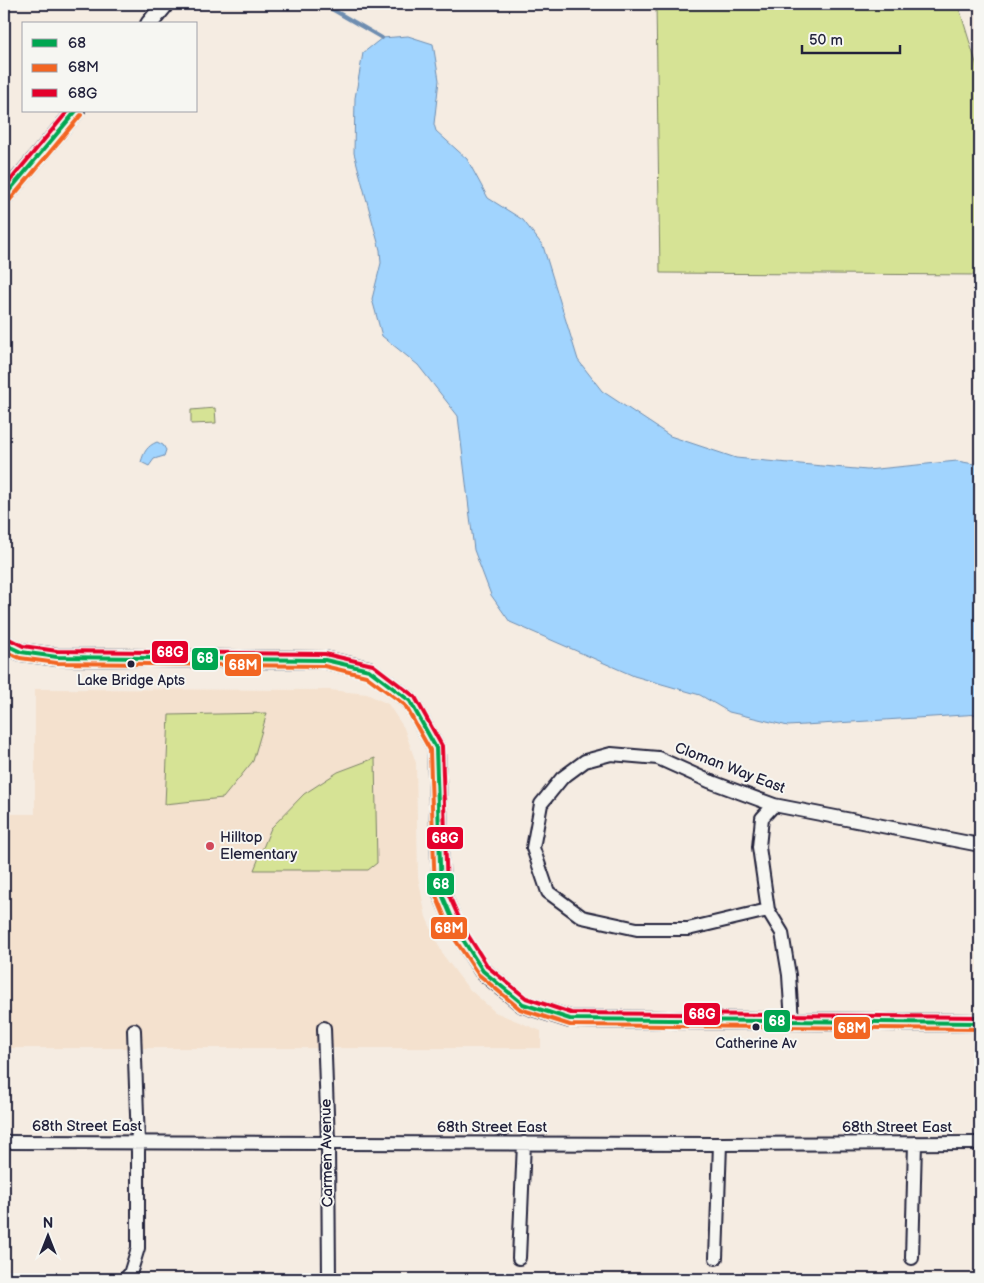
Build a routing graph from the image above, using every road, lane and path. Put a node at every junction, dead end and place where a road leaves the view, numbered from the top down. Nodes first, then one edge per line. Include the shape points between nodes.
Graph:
1 (164, 4) edge
2 (152, 22) edge
3 (75, 112) edge
4 (4, 197) edge
5 (4, 644) edge
6 (774, 805) junction
7 (980, 845) edge
8 (768, 910) junction
9 (792, 1022) junction
10 (980, 1023) edge
11 (324, 1028) dead end
12 (134, 1030) dead end
13 (4, 1142) edge
14 (138, 1143) junction
15 (328, 1143) junction
16 (915, 1143) junction
17 (980, 1143) edge
18 (524, 1144) junction
19 (720, 1144) junction
20 (519, 1258) dead end
21 (716, 1258) dead end
22 (912, 1258) dead end
23 (125, 1279) edge
24 (329, 1279) edge

1 - 2 street
3 - 4 street
5 - 9 street via 21,652 58,657 325,660 368,670 410,701 436,748 441,892 458,932 484,971 523,1004 570,1019
6 - 7 street, Cloman Way East
6 - 8 street via 762,818 759,847
6 - 8 street, Cloman Way East via 658,758 611,754 584,761 562,778 541,804 533,848 548,892 582,917 637,930 688,929
8 - 9 street via 782,933
9 - 10 street
11 - 15 street, Carmen Avenue
12 - 14 street
13 - 14 street, 68th Street East
14 - 15 street, 68th Street East
14 - 23 street via 138,1248 130,1274
15 - 18 street, 68th Street East
15 - 24 street, Carmen Avenue
16 - 17 street, 68th Street East
16 - 19 street, 68th Street East
16 - 22 street
18 - 19 street, 68th Street East
18 - 20 street
19 - 21 street

